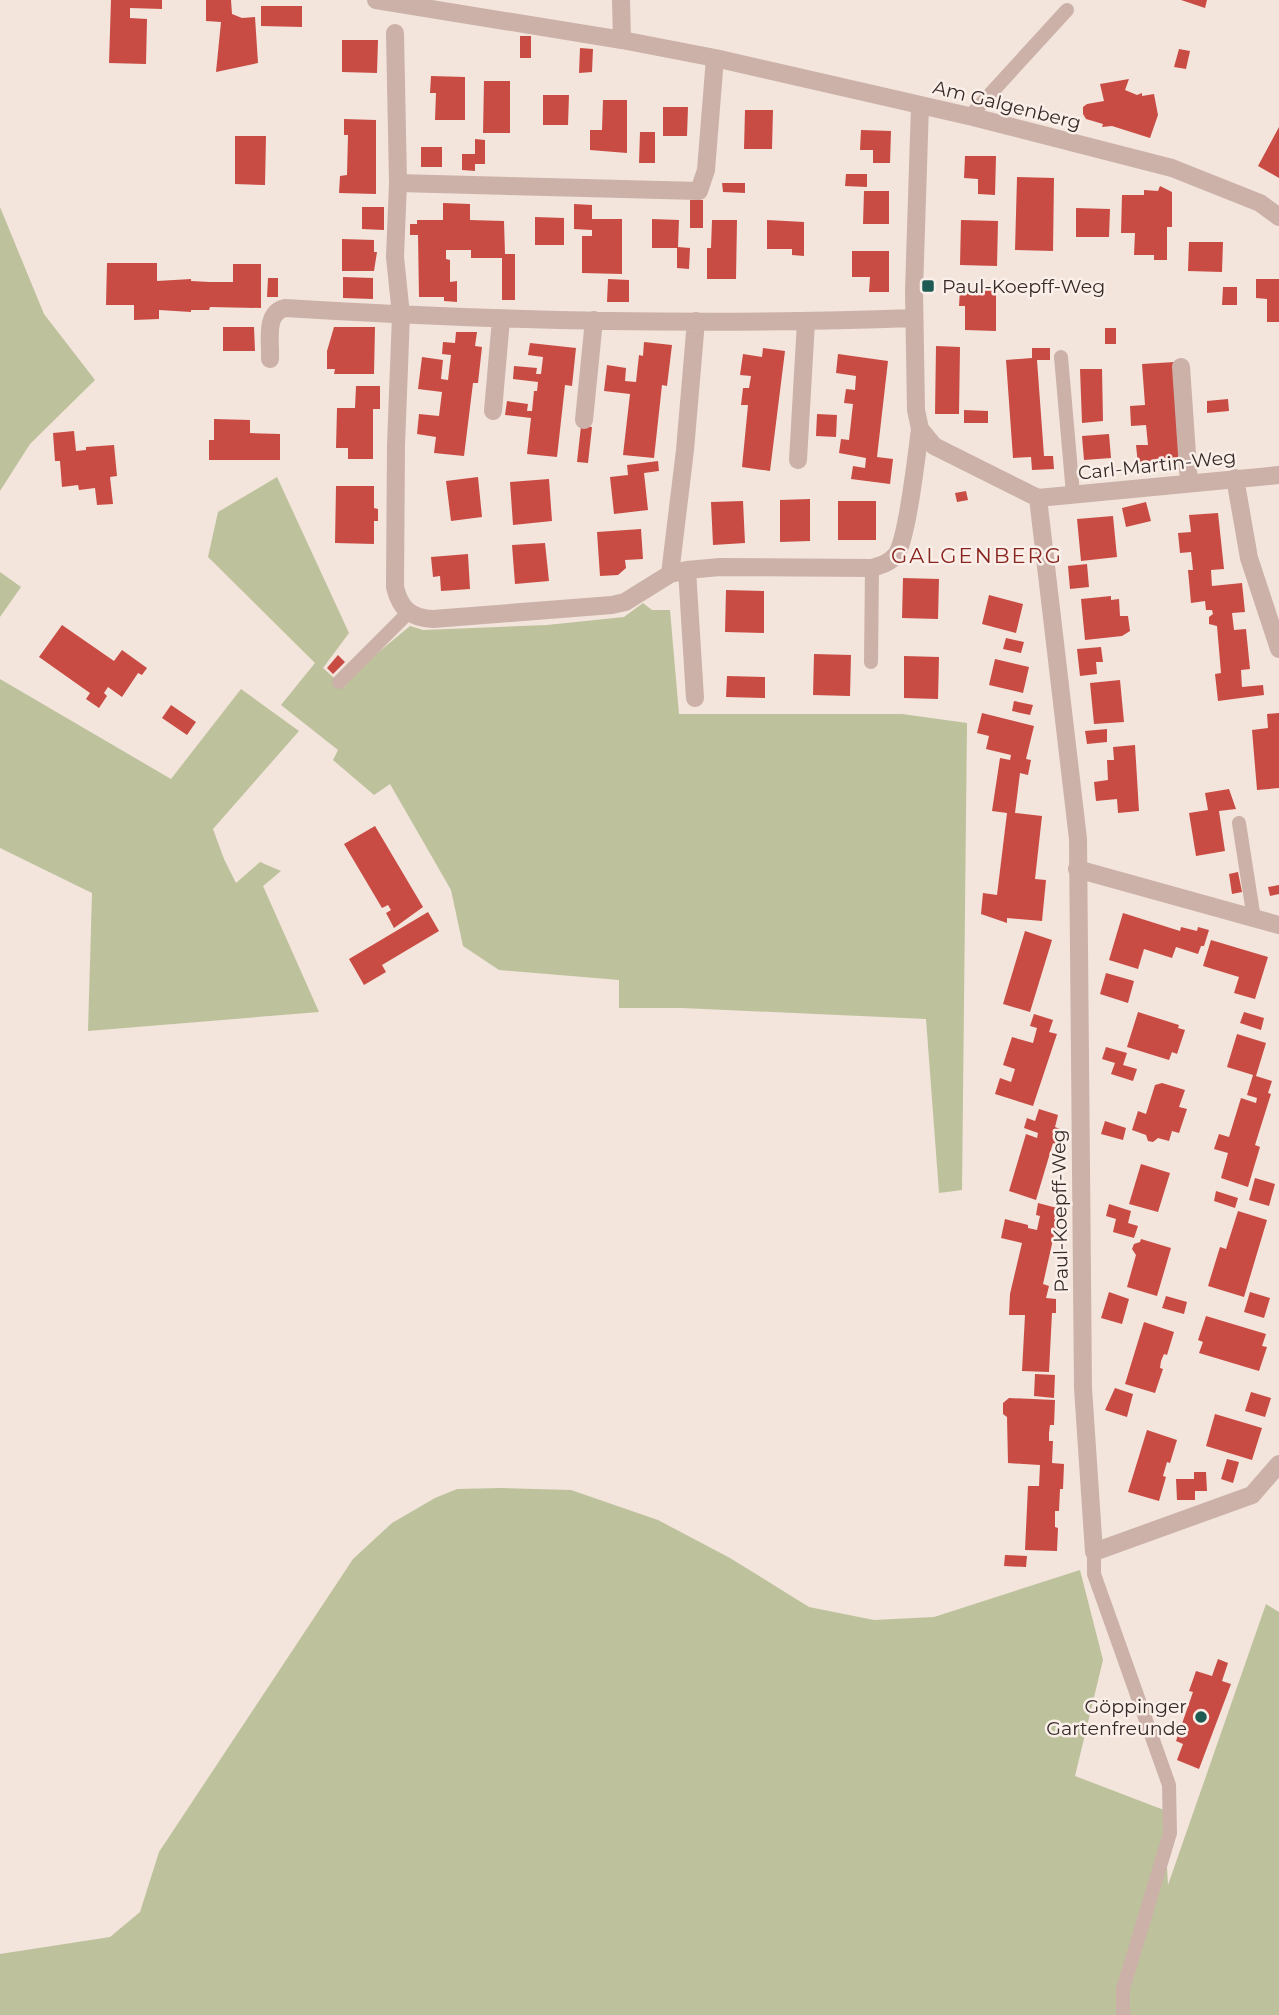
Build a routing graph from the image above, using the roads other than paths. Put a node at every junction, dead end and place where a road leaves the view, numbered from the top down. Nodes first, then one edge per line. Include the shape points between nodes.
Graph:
1 (376, 0) edge
2 (621, 0) edge
3 (1067, 10) dead end
4 (395, 33) dead end
5 (622, 40) junction
6 (715, 58) junction
7 (920, 105) junction
8 (970, 117) junction
9 (398, 183) junction
10 (1279, 217) edge
11 (401, 316) junction
12 (914, 318) junction
13 (501, 319) junction
14 (594, 320) junction
15 (696, 321) junction
16 (806, 322) junction
17 (1061, 357) dead end
18 (270, 359) dead end
19 (1181, 367) dead end
20 (493, 411) dead end
21 (584, 420) dead end
22 (920, 429) junction
23 (798, 460) dead end
24 (1279, 475) edge
25 (1235, 478) junction
26 (1189, 483) junction
27 (1073, 494) junction
28 (1038, 498) junction
29 (872, 568) junction
30 (678, 572) junction
31 (408, 612) junction
32 (1279, 649) edge
33 (871, 662) dead end
34 (339, 682) dead end
35 (695, 698) dead end
36 (1239, 823) dead end
37 (1077, 869) junction
38 (1254, 919) junction
39 (1279, 925) edge
40 (1279, 1464) edge
41 (1094, 1552) junction
42 (1123, 2015) edge

1 - 5 street, Am Galgenberg
2 - 5 street
3 - 8 lane
4 - 9 street
5 - 6 street, Am Galgenberg
6 - 7 street, Am Galgenberg
6 - 9 street via 706,170 699,191
7 - 8 street, Am Galgenberg
7 - 12 street
8 - 10 street, Am Galgenberg via 1172,168 1260,203
9 - 11 street via 395,257
11 - 13 street
11 - 18 street via 276,310 271,317
11 - 31 street via 395,587 398,601
12 - 16 street
12 - 22 street
13 - 14 street
13 - 20 street
14 - 15 street
14 - 21 street
15 - 16 street
15 - 30 street
16 - 23 street
17 - 27 lane
19 - 26 street
22 - 28 street via 934,446
22 - 29 street via 898,552 888,563
24 - 25 street, Carl-Martin-Weg
25 - 26 street, Carl-Martin-Weg
25 - 32 street via 1250,558
26 - 27 street, Carl-Martin-Weg
27 - 28 street, Carl-Martin-Weg
28 - 37 street, Paul-Koepff-Weg via 1077,827
29 - 30 street via 720,566
29 - 33 lane
30 - 31 street via 612,605 433,619
30 - 35 street
31 - 34 lane
36 - 38 lane
37 - 38 street
37 - 41 street, Paul-Koepff-Weg via 1083,1388
38 - 39 street
40 - 41 street via 1252,1495
41 - 42 lane via 1094,1574 1169,1785 1170,1833 1123,1989

